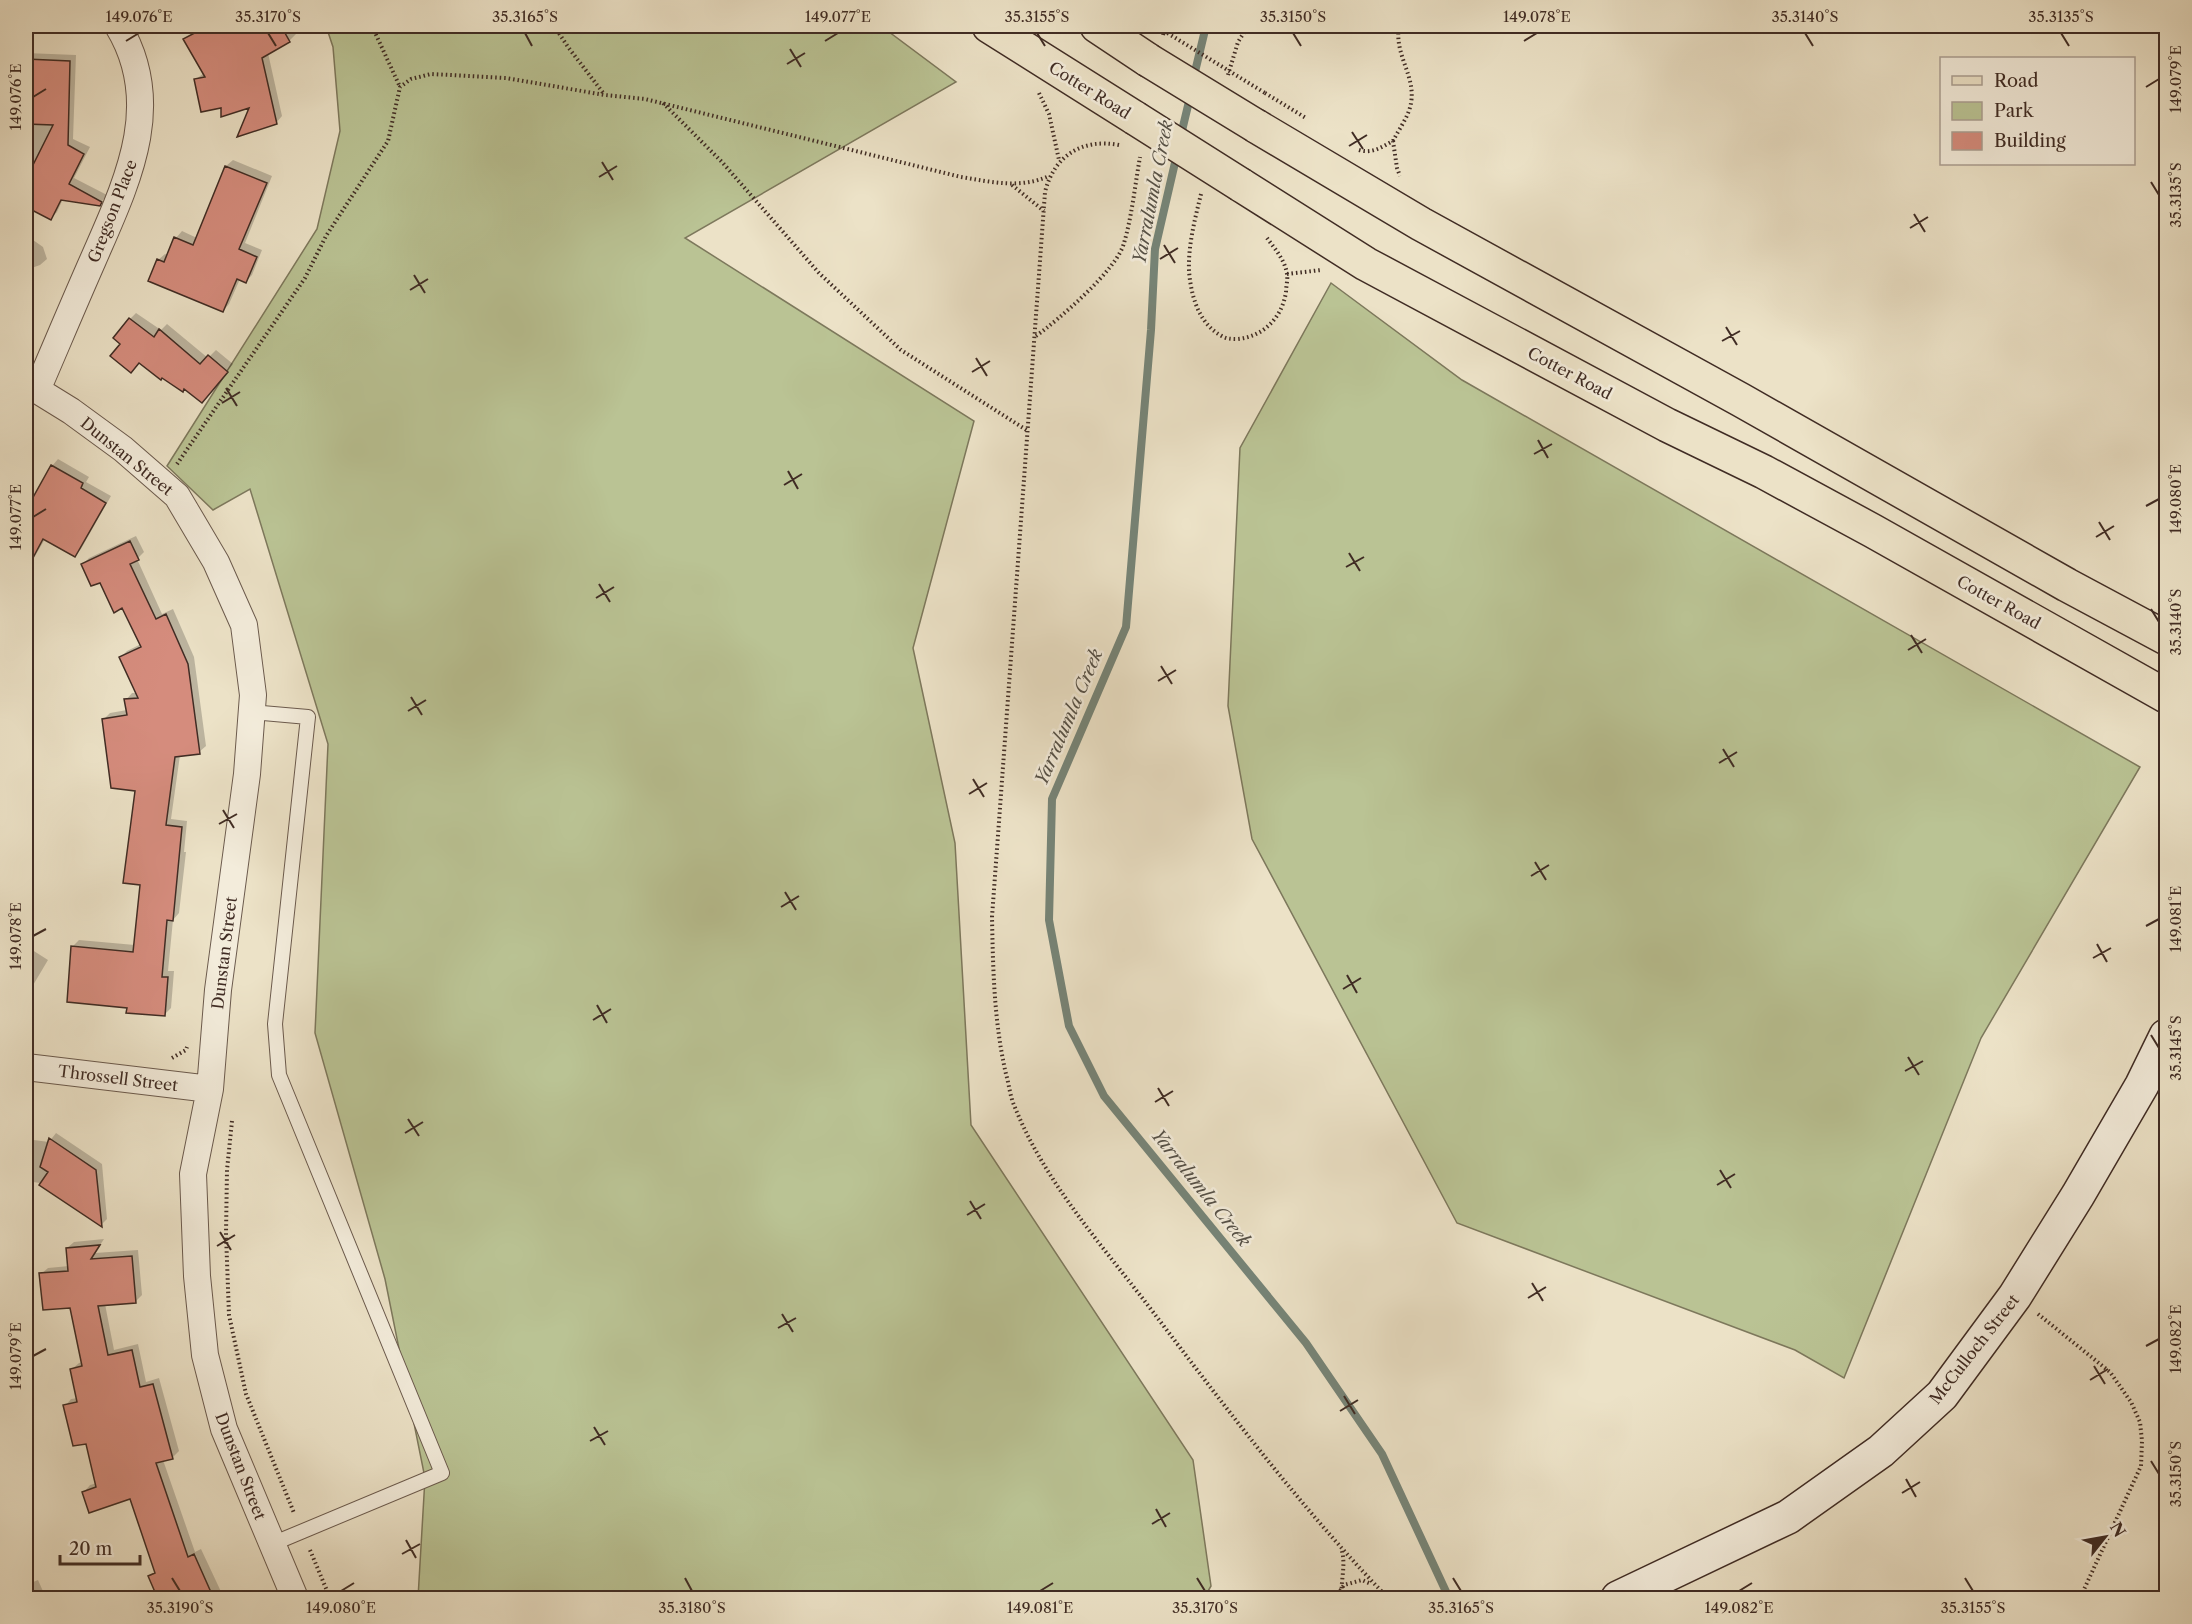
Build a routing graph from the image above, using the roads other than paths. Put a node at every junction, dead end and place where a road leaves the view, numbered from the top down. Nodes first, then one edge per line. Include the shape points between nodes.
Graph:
1 (118, 26) edge
2 (988, 26) edge
3 (1097, 26) edge
4 (31, 388) edge
5 (2166, 639) edge
6 (2166, 696) edge
7 (252, 712) junction
8 (2166, 1036) edge
9 (26, 1067) edge
10 (210, 1089) junction
11 (272, 1544) junction
12 (295, 1599) edge
13 (1618, 1599) edge

1 - 4 street, Gregson Place via 136,64 139,134 126,184
2 - 6 main road, Cotter Road, bridge via 1132,133 1241,185 1366,264 1667,425 1764,472
3 - 5 main road, bridge via 1421,224
4 - 7 street, Dunstan Street via 72,411 123,448 177,496 216,562 244,625
7 - 10 street, Dunstan Street via 218,990
7 - 11 lane via 308,717 275,1024 279,1075 442,1473
8 - 13 main road, McCulloch Street via 2142,1085 2015,1296 1942,1395 1881,1451 1788,1516
9 - 10 street, Throssell Street
10 - 11 street, Dunstan Street via 193,1174 205,1355 224,1430
11 - 12 street, Dunstan Street

